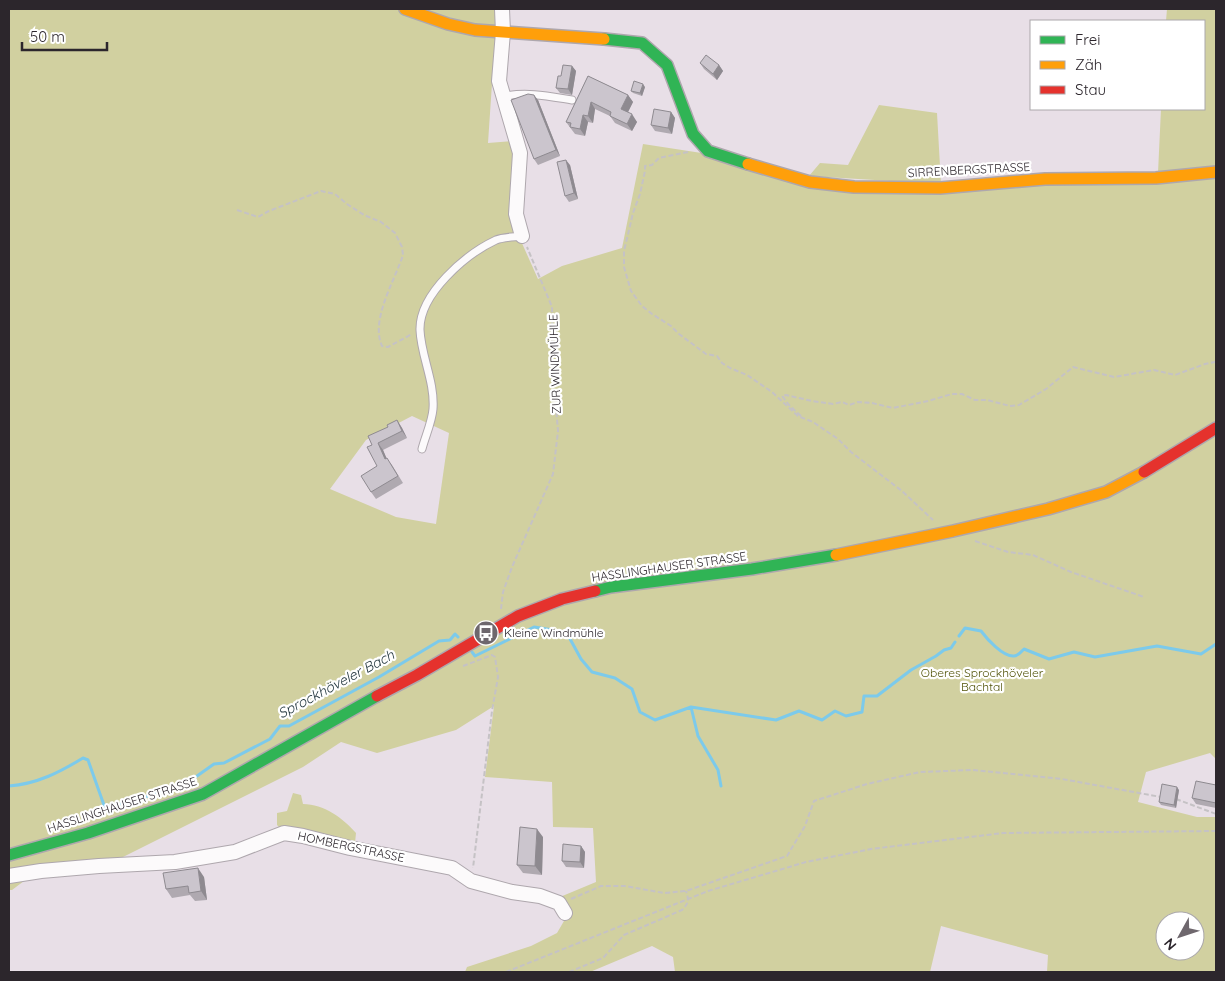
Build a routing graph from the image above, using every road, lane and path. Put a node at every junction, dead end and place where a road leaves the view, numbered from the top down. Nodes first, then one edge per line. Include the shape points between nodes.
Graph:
1 (405, 9) edge
2 (502, 9) edge
3 (503, 32) junction
4 (504, 96) junction
5 (572, 100) dead end
6 (708, 151) junction
7 (1216, 172) edge
8 (238, 210) dead end
9 (522, 236) junction
10 (420, 328) junction
11 (1216, 364) edge
12 (805, 419) junction
13 (1216, 428) edge
14 (422, 450) dead end
15 (934, 520) dead end
16 (972, 540) dead end
17 (1144, 597) dead end
18 (501, 610) dead end
19 (461, 666) dead end
20 (1166, 797) edge
21 (1176, 799) edge
22 (1216, 814) edge
23 (1216, 832) edge
24 (9, 855) edge
25 (9, 876) edge
26 (471, 880) junction
27 (686, 891) junction
28 (689, 899) junction
29 (562, 908) joint
30 (506, 972) edge
31 (569, 972) edge

1 - 3 main road via 475,30
2 - 3 street
3 - 4 street via 499,81
3 - 6 main road via 642,43 667,65 693,134
4 - 5 lane via 536,94
4 - 9 street via 520,153 516,214
6 - 7 main road, SIRRENBERGSTRASSE via 810,182 854,187 940,188 1045,179 1156,178
6 - 12 path via 659,158 652,165 645,166 624,251 624,267 631,291 642,306 678,334 706,354 717,356 722,363 764,386
8 - 10 path via 258,217 321,192 335,194 381,222 395,233 403,255 382,311 379,325 382,346 388,348
9 - 10 lane via 497,239 446,277 429,299 422,313
9 - 18 path, ZUR WINDMÜHLE via 552,307 558,431 553,474 506,584
10 - 14 lane via 433,409
11 - 12 path via 1204,364 1175,375 1154,370 1114,377 1074,367 1046,389 1019,405 1010,406 975,400 962,394 893,408 872,403 833,404 782,396
12 - 15 path via 838,439
13 - 24 main road, HASSLINGHAUSER STRASSE via 1160,464 1106,492 1048,509 826,557 611,587 562,600 494,628 417,675 204,794 88,833
16 - 17 path via 1008,552 1033,555
19 - 26 path via 492,655 498,677
20 - 27 path via 1062,779 972,770 920,772 814,801 805,826 787,856
21 - 22 path
23 - 28 path via 1003,833 872,849 806,862
25 - 26 street, HOMBERGSTRASSE via 176,862 235,852 284,833 452,868
26 - 29 street, HOMBERGSTRASSE via 540,896
27 - 28 path
27 - 29 path via 664,893 626,886 601,886
28 - 30 path
28 - 31 path via 682,910 624,934 603,958

